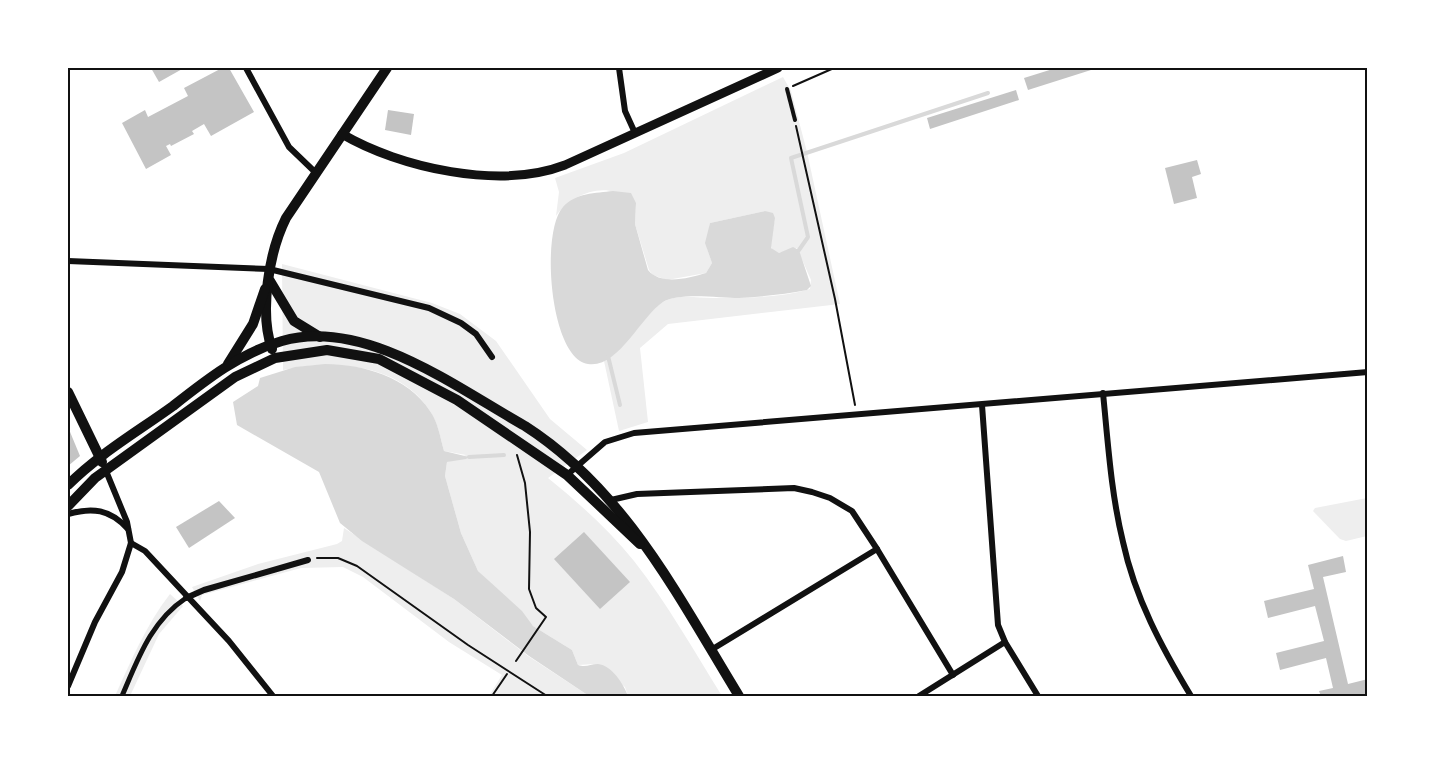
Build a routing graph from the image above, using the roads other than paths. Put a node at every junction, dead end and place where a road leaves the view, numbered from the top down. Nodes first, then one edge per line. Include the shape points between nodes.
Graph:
1 (246, 68) edge
2 (387, 68) edge
3 (619, 68) edge
4 (778, 68) edge
5 (787, 89) road end
6 (795, 120) road end
7 (635, 133) junction
8 (342, 134) junction
9 (316, 173) junction
10 (68, 261) edge
11 (269, 273) junction
12 (320, 337) junction
13 (270, 345) junction
14 (492, 357) dead end
15 (275, 358) junction
16 (227, 366) junction
17 (1368, 372) edge
18 (68, 392) edge
19 (1103, 393) junction
20 (982, 405) junction
21 (99, 457) junction
22 (576, 465) junction
23 (106, 471) junction
24 (567, 475) junction
25 (68, 485) edge
26 (611, 500) junction
27 (68, 506) edge
28 (68, 514) edge
29 (130, 532) junction
30 (131, 543) junction
31 (877, 549) junction
32 (653, 557) junction
33 (308, 560) road end
34 (186, 598) junction
35 (1005, 642) junction
36 (711, 650) junction
37 (953, 675) junction
38 (68, 686) edge
39 (122, 696) edge
40 (273, 696) edge
41 (739, 696) edge
42 (919, 696) edge
43 (1038, 696) edge
44 (1191, 696) edge

1 - 9 street via 289,147
2 - 8 main road
3 - 7 street via 625,111
4 - 7 street
5 - 6 lane
7 - 8 street via 553,170 507,176 403,161 368,149
8 - 9 main road
9 - 11 main road via 278,234
10 - 11 street
11 - 12 main road via 294,321
11 - 13 main road
11 - 14 street via 429,308 476,334
11 - 16 main road via 252,324
12 - 13 main road via 301,337
12 - 22 main road via 372,346 418,366 525,426
13 - 15 main road
13 - 16 main road
15 - 23 main road via 210,393
15 - 24 main road via 327,350 379,359 457,400
16 - 21 main road
17 - 19 street
18 - 21 main road
19 - 20 street
19 - 44 street via 1114,497 1129,566 1162,645
20 - 22 street via 634,433 604,442
20 - 35 street via 998,625
21 - 23 main road
21 - 25 main road
22 - 24 street
22 - 26 main road
23 - 27 main road via 84,487
23 - 29 street
24 - 32 main road
26 - 31 street via 637,494 794,488 830,498 852,511
26 - 32 main road
28 - 29 street via 94,509 106,512
29 - 30 street
30 - 34 street via 145,551
30 - 38 street via 122,572
31 - 36 street
31 - 37 street
32 - 36 main road
33 - 34 street
34 - 39 street via 166,612 155,627
34 - 40 street via 229,641
35 - 37 street
35 - 43 street
36 - 41 main road
37 - 42 street

